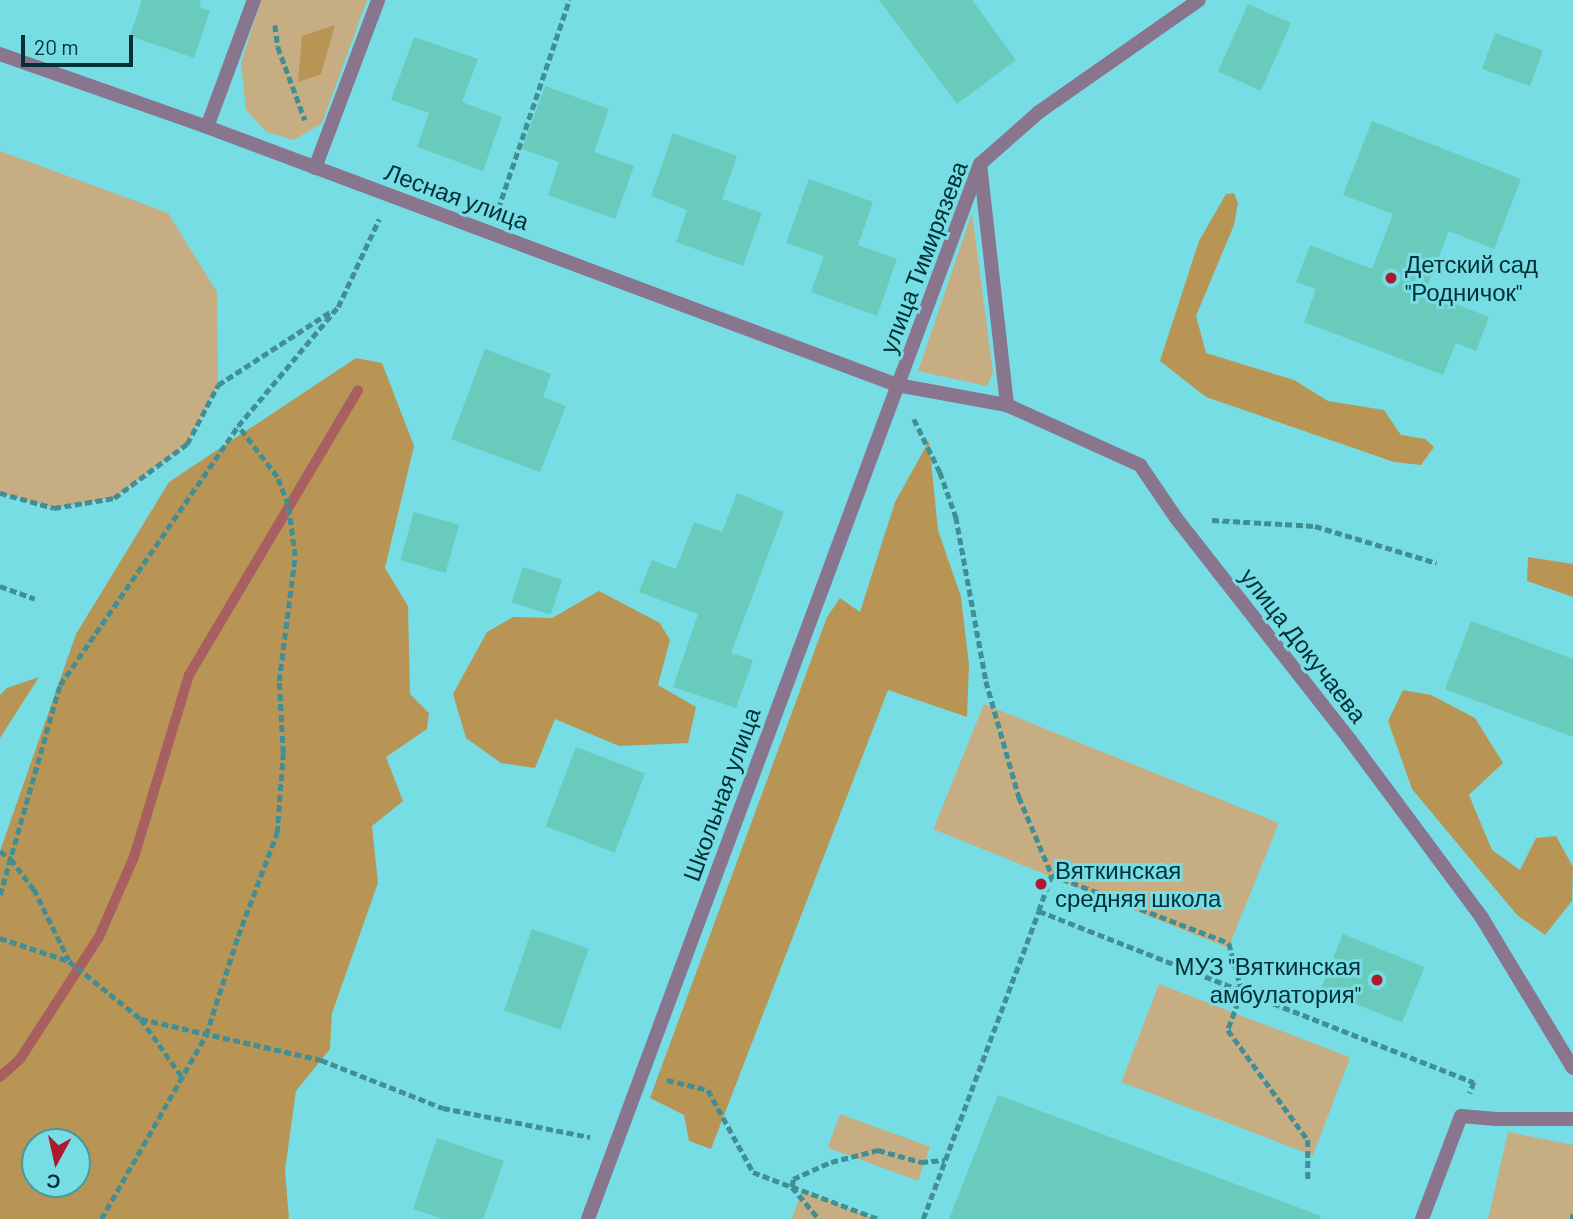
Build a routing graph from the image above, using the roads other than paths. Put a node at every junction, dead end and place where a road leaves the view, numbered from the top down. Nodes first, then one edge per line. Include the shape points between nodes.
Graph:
1 (254, 0) edge
2 (377, 0) edge
3 (1199, 0) edge
4 (0, 54) edge
5 (207, 127) junction
6 (318, 162) junction
7 (980, 164) junction
8 (897, 385) junction
9 (1007, 405) junction
10 (1573, 1068) edge
11 (1573, 1119) edge
12 (588, 1219) edge
13 (1422, 1219) edge

1 - 5 street
2 - 6 street
3 - 7 street, улица Тимирязева via 1039,112
4 - 5 street, Лесная улица
5 - 6 street, Лесная улица
6 - 8 street, Лесная улица via 390,196
7 - 8 street, улица Тимирязева
7 - 9 street
8 - 9 street, улица Докучаева
8 - 12 street, Школьная улица
9 - 10 street, улица Докучаева via 1140,465 1482,918
11 - 13 street via 1461,1116

